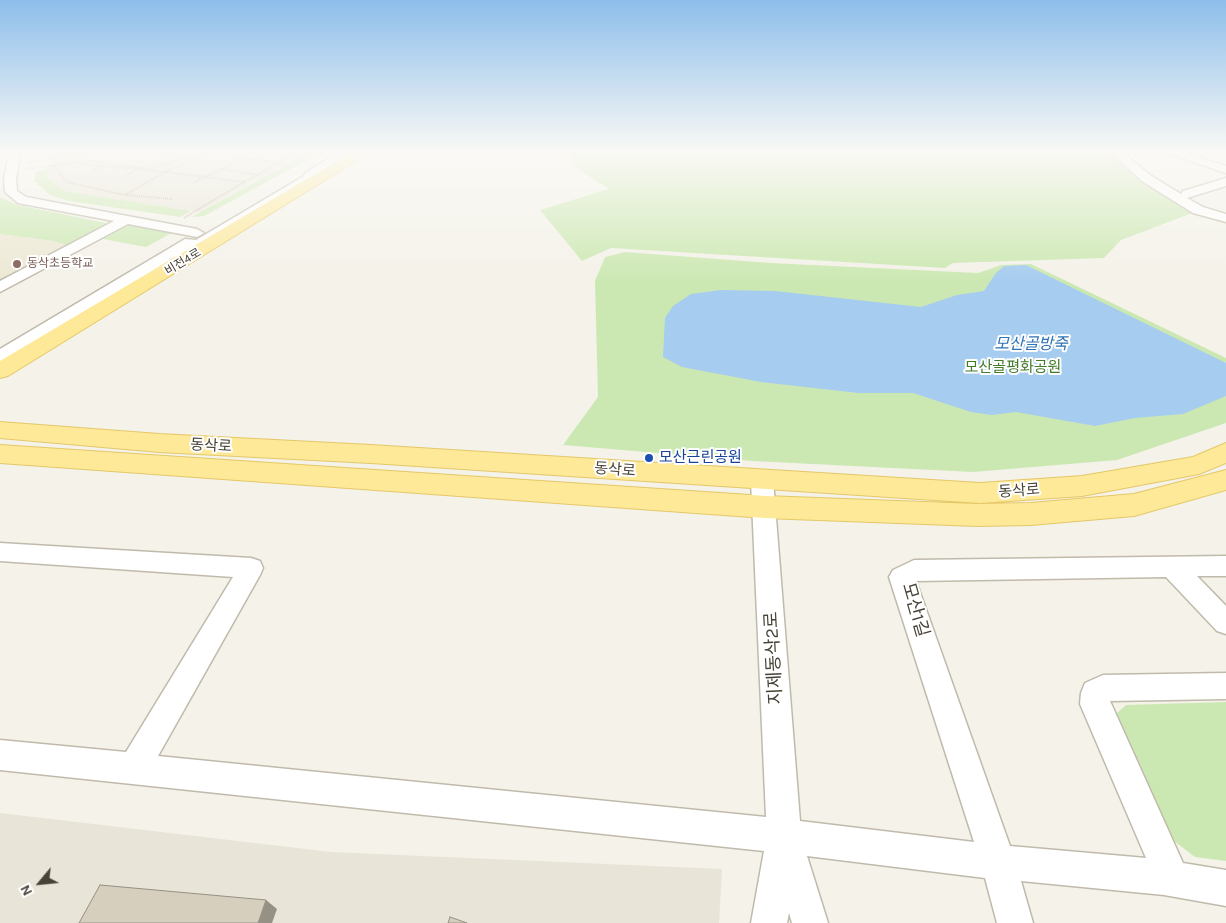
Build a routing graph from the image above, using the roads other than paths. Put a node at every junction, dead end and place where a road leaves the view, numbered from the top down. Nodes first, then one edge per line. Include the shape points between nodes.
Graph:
1 (14, 194) edge
2 (265, 194) edge
3 (269, 194) edge
4 (271, 194) edge
5 (280, 194) edge
6 (294, 194) edge
7 (1172, 194) edge
8 (1187, 194) edge
9 (246, 204) junction
10 (1226, 216) edge
11 (126, 220) junction
12 (197, 232) junction
13 (0, 287) edge
14 (108, 300) junction
15 (77, 324) junction
16 (0, 349) edge
17 (0, 357) edge
18 (0, 363) edge
19 (0, 371) edge
20 (0, 430) edge
21 (1226, 452) edge
22 (0, 454) edge
23 (1226, 480) edge
24 (764, 493) junction
25 (0, 552) edge
26 (1226, 566) edge
27 (1172, 567) junction
28 (1226, 623) edge
29 (1226, 686) edge
30 (0, 755) edge
31 (134, 768) junction
32 (784, 836) junction
33 (998, 862) junction
34 (1172, 878) junction
35 (1226, 888) edge
36 (769, 923) edge
37 (810, 923) edge
38 (1014, 923) edge

1 - 11 street via 22,200
2 - 9 main road, 비전4로
3 - 9 street
4 - 17 street
5 - 14 street
6 - 15 main road, 비전4로
7 - 10 street via 1198,210
8 - 10 street
9 - 12 main road, 비전4로
11 - 12 street
11 - 13 street
12 - 16 main road, 비전4로
14 - 15 street
14 - 18 street
15 - 19 main road, 비전4로
20 - 24 main road, 동삭로
21 - 24 main road, 동삭로 via 1199,465 1082,486 980,493
22 - 24 main road, 동삭로
23 - 24 main road, 동삭로 via 1134,505 1031,514 977,515
24 - 32 street, 지제동삭2로
25 - 31 street via 251,568
26 - 27 street, 모산1길
27 - 28 street
27 - 33 street, 모산1길 via 914,570 902,577
29 - 34 street via 1103,688 1095,693 1095,704
30 - 31 street
31 - 32 street
32 - 33 street
32 - 36 street, 지제동삭2로
32 - 37 street, 지제동삭2로
33 - 34 street
33 - 38 street, 모산1길
34 - 35 street

